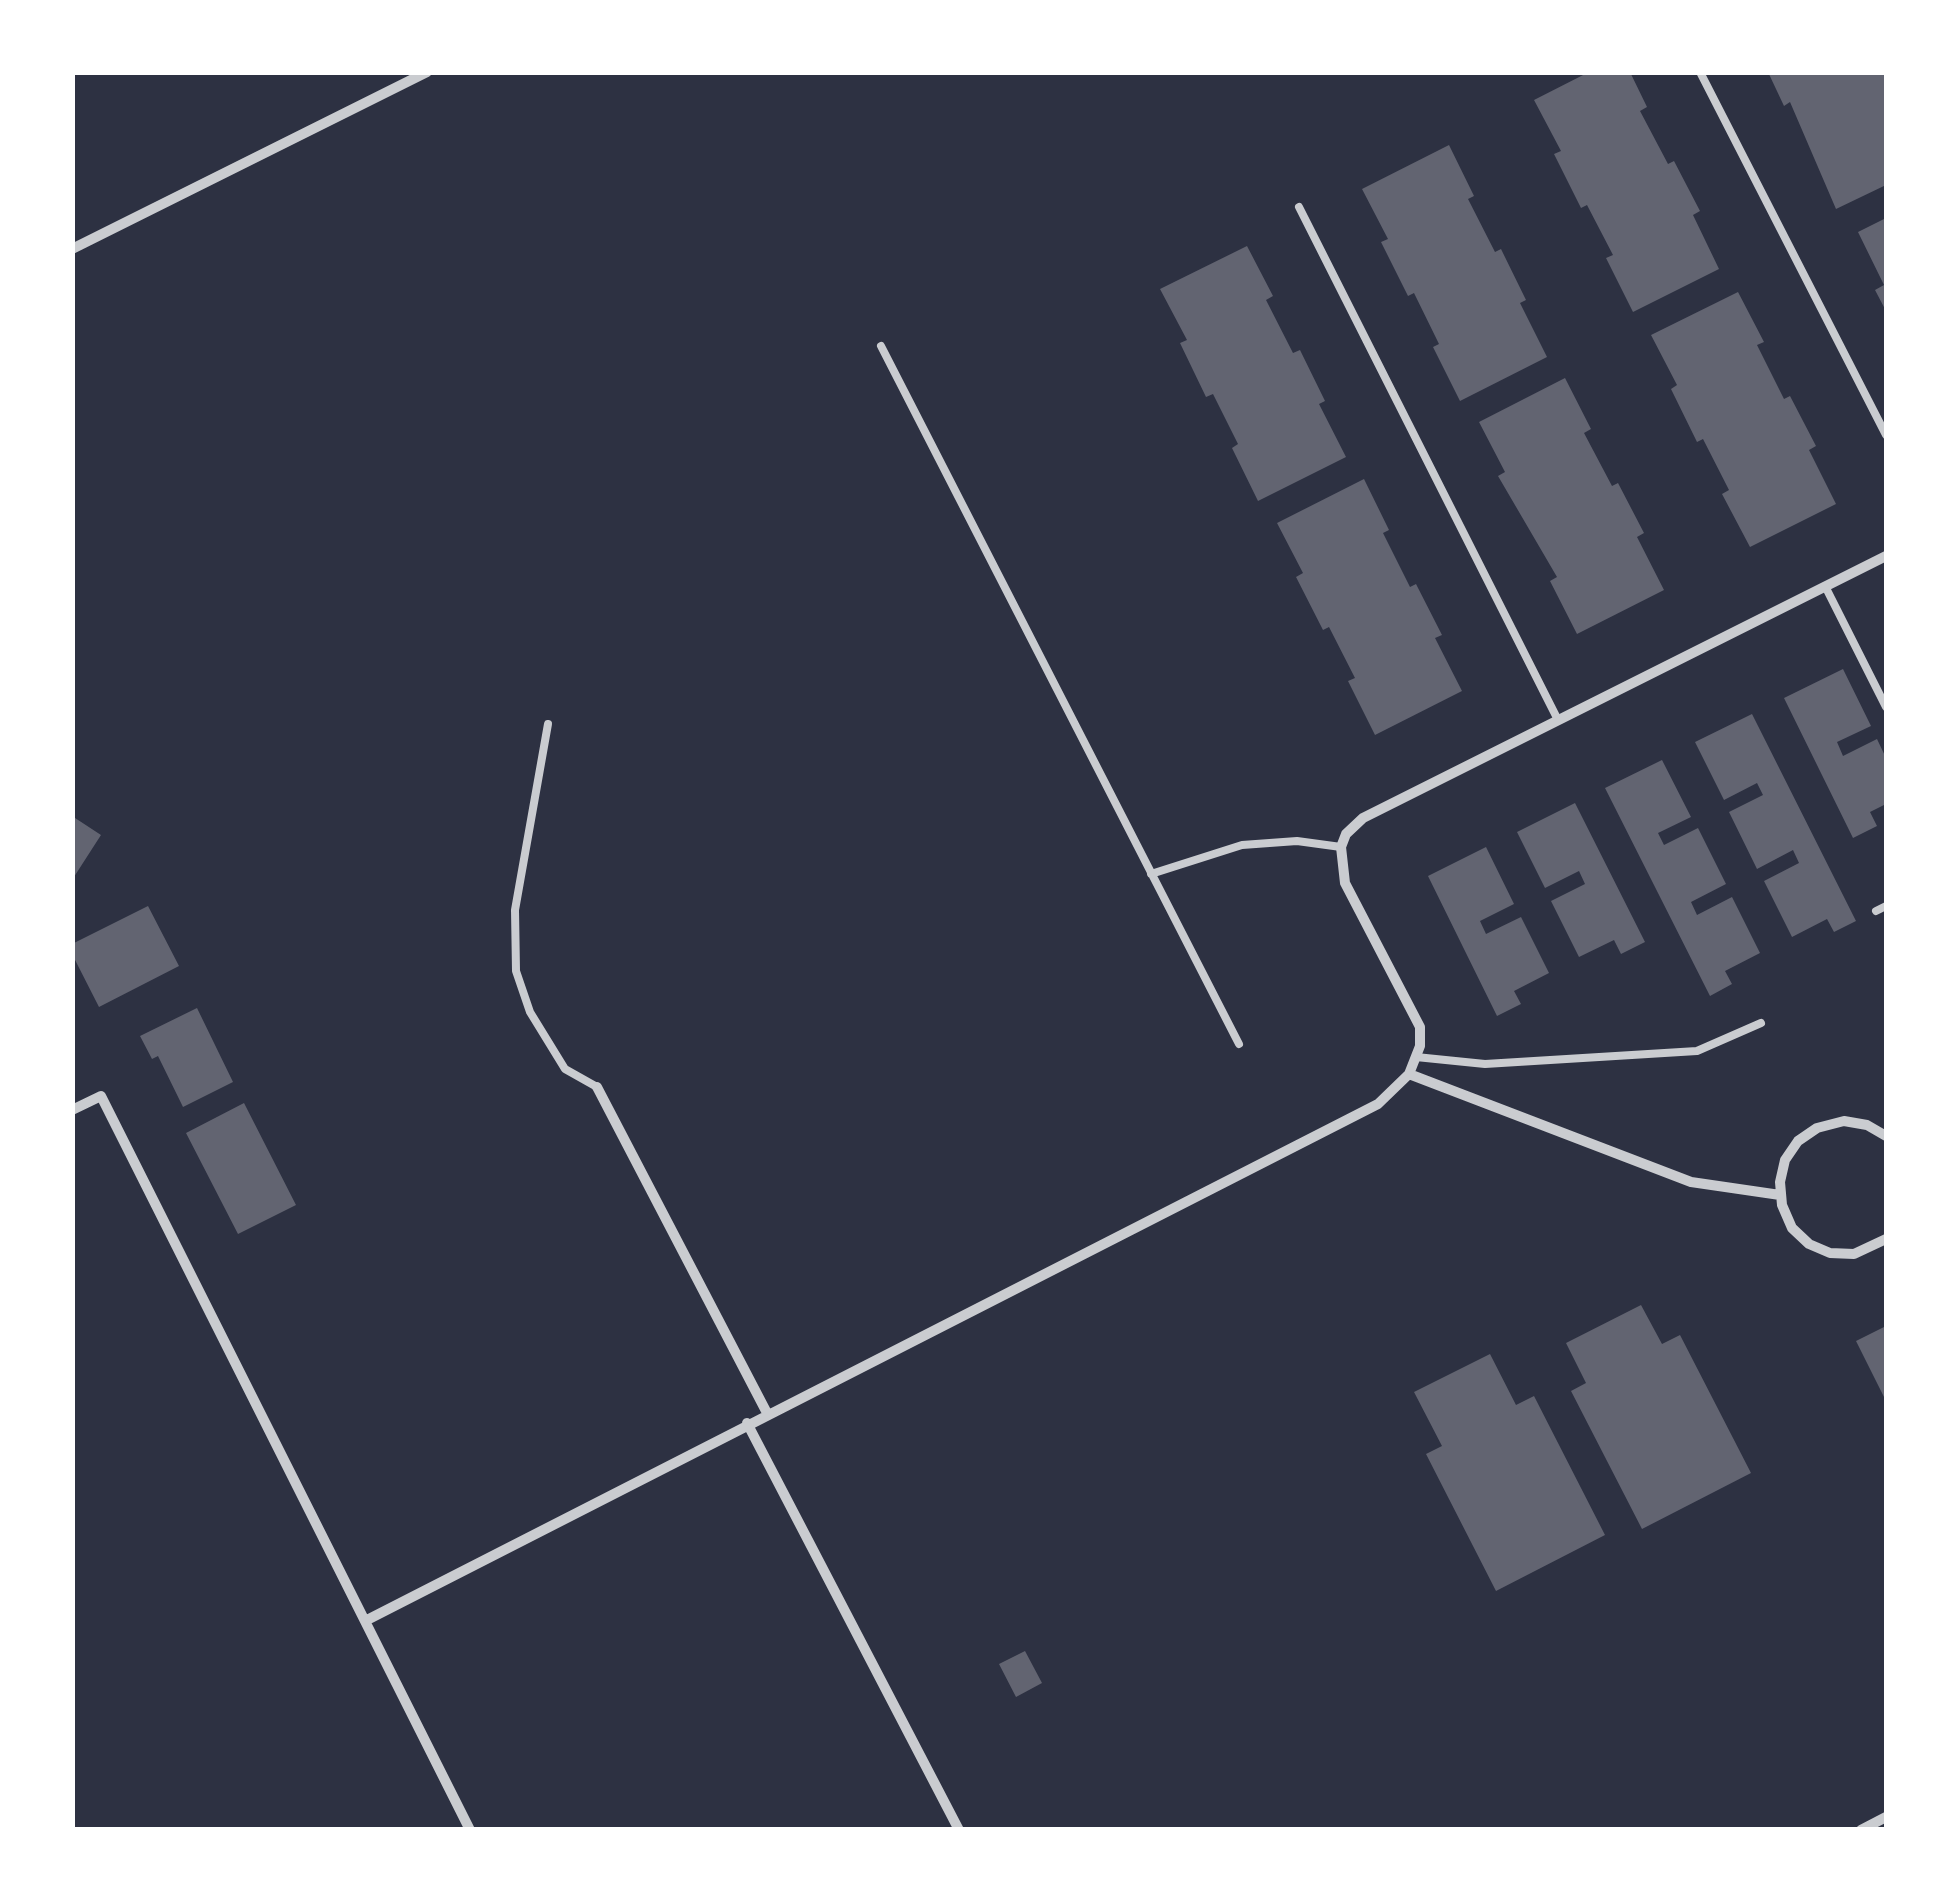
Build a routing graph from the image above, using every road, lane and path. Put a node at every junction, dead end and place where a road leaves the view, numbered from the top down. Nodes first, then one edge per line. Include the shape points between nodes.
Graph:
1 (428, 72) edge
2 (1700, 72) edge
3 (1299, 207) dead end
4 (72, 250) edge
5 (881, 346) dead end
6 (1886, 435) edge
7 (1886, 556) edge
8 (1825, 586) junction
9 (1886, 707) edge
10 (1558, 720) junction
11 (548, 724) dead end
12 (1341, 847) junction
13 (1151, 874) junction
14 (1886, 906) edge
15 (1876, 911) dead end
16 (1761, 1023) dead end
17 (1239, 1044) dead end
18 (1416, 1058) junction
19 (1409, 1074) junction
20 (597, 1088) joint
21 (72, 1110) edge
22 (1886, 1136) edge
23 (1780, 1195) junction
24 (1886, 1239) edge
25 (766, 1413) junction
26 (747, 1422) junction
27 (365, 1621) junction
28 (1886, 1817) edge
29 (470, 1830) edge
30 (959, 1830) edge
31 (1861, 1830) edge

1 - 4 street
2 - 6 lane
3 - 10 lane
5 - 13 lane
7 - 8 street
8 - 9 lane
8 - 10 street
10 - 12 street via 1363,818
11 - 20 lane via 515,910 516,971 530,1012 565,1069
12 - 13 lane via 1297,841 1242,845
12 - 18 street via 1345,883 1420,1027
13 - 17 lane
14 - 15 lane
16 - 18 lane via 1697,1051 1485,1064
18 - 19 street
19 - 23 street via 1691,1182
19 - 25 street via 1378,1104
20 - 25 street
21 - 27 street via 102,1096
22 - 23 street via 1844,1121 1817,1128 1785,1160
23 - 24 street via 1792,1228 1809,1244 1854,1254
25 - 26 street
26 - 27 street
26 - 30 street
27 - 29 street
28 - 31 street

